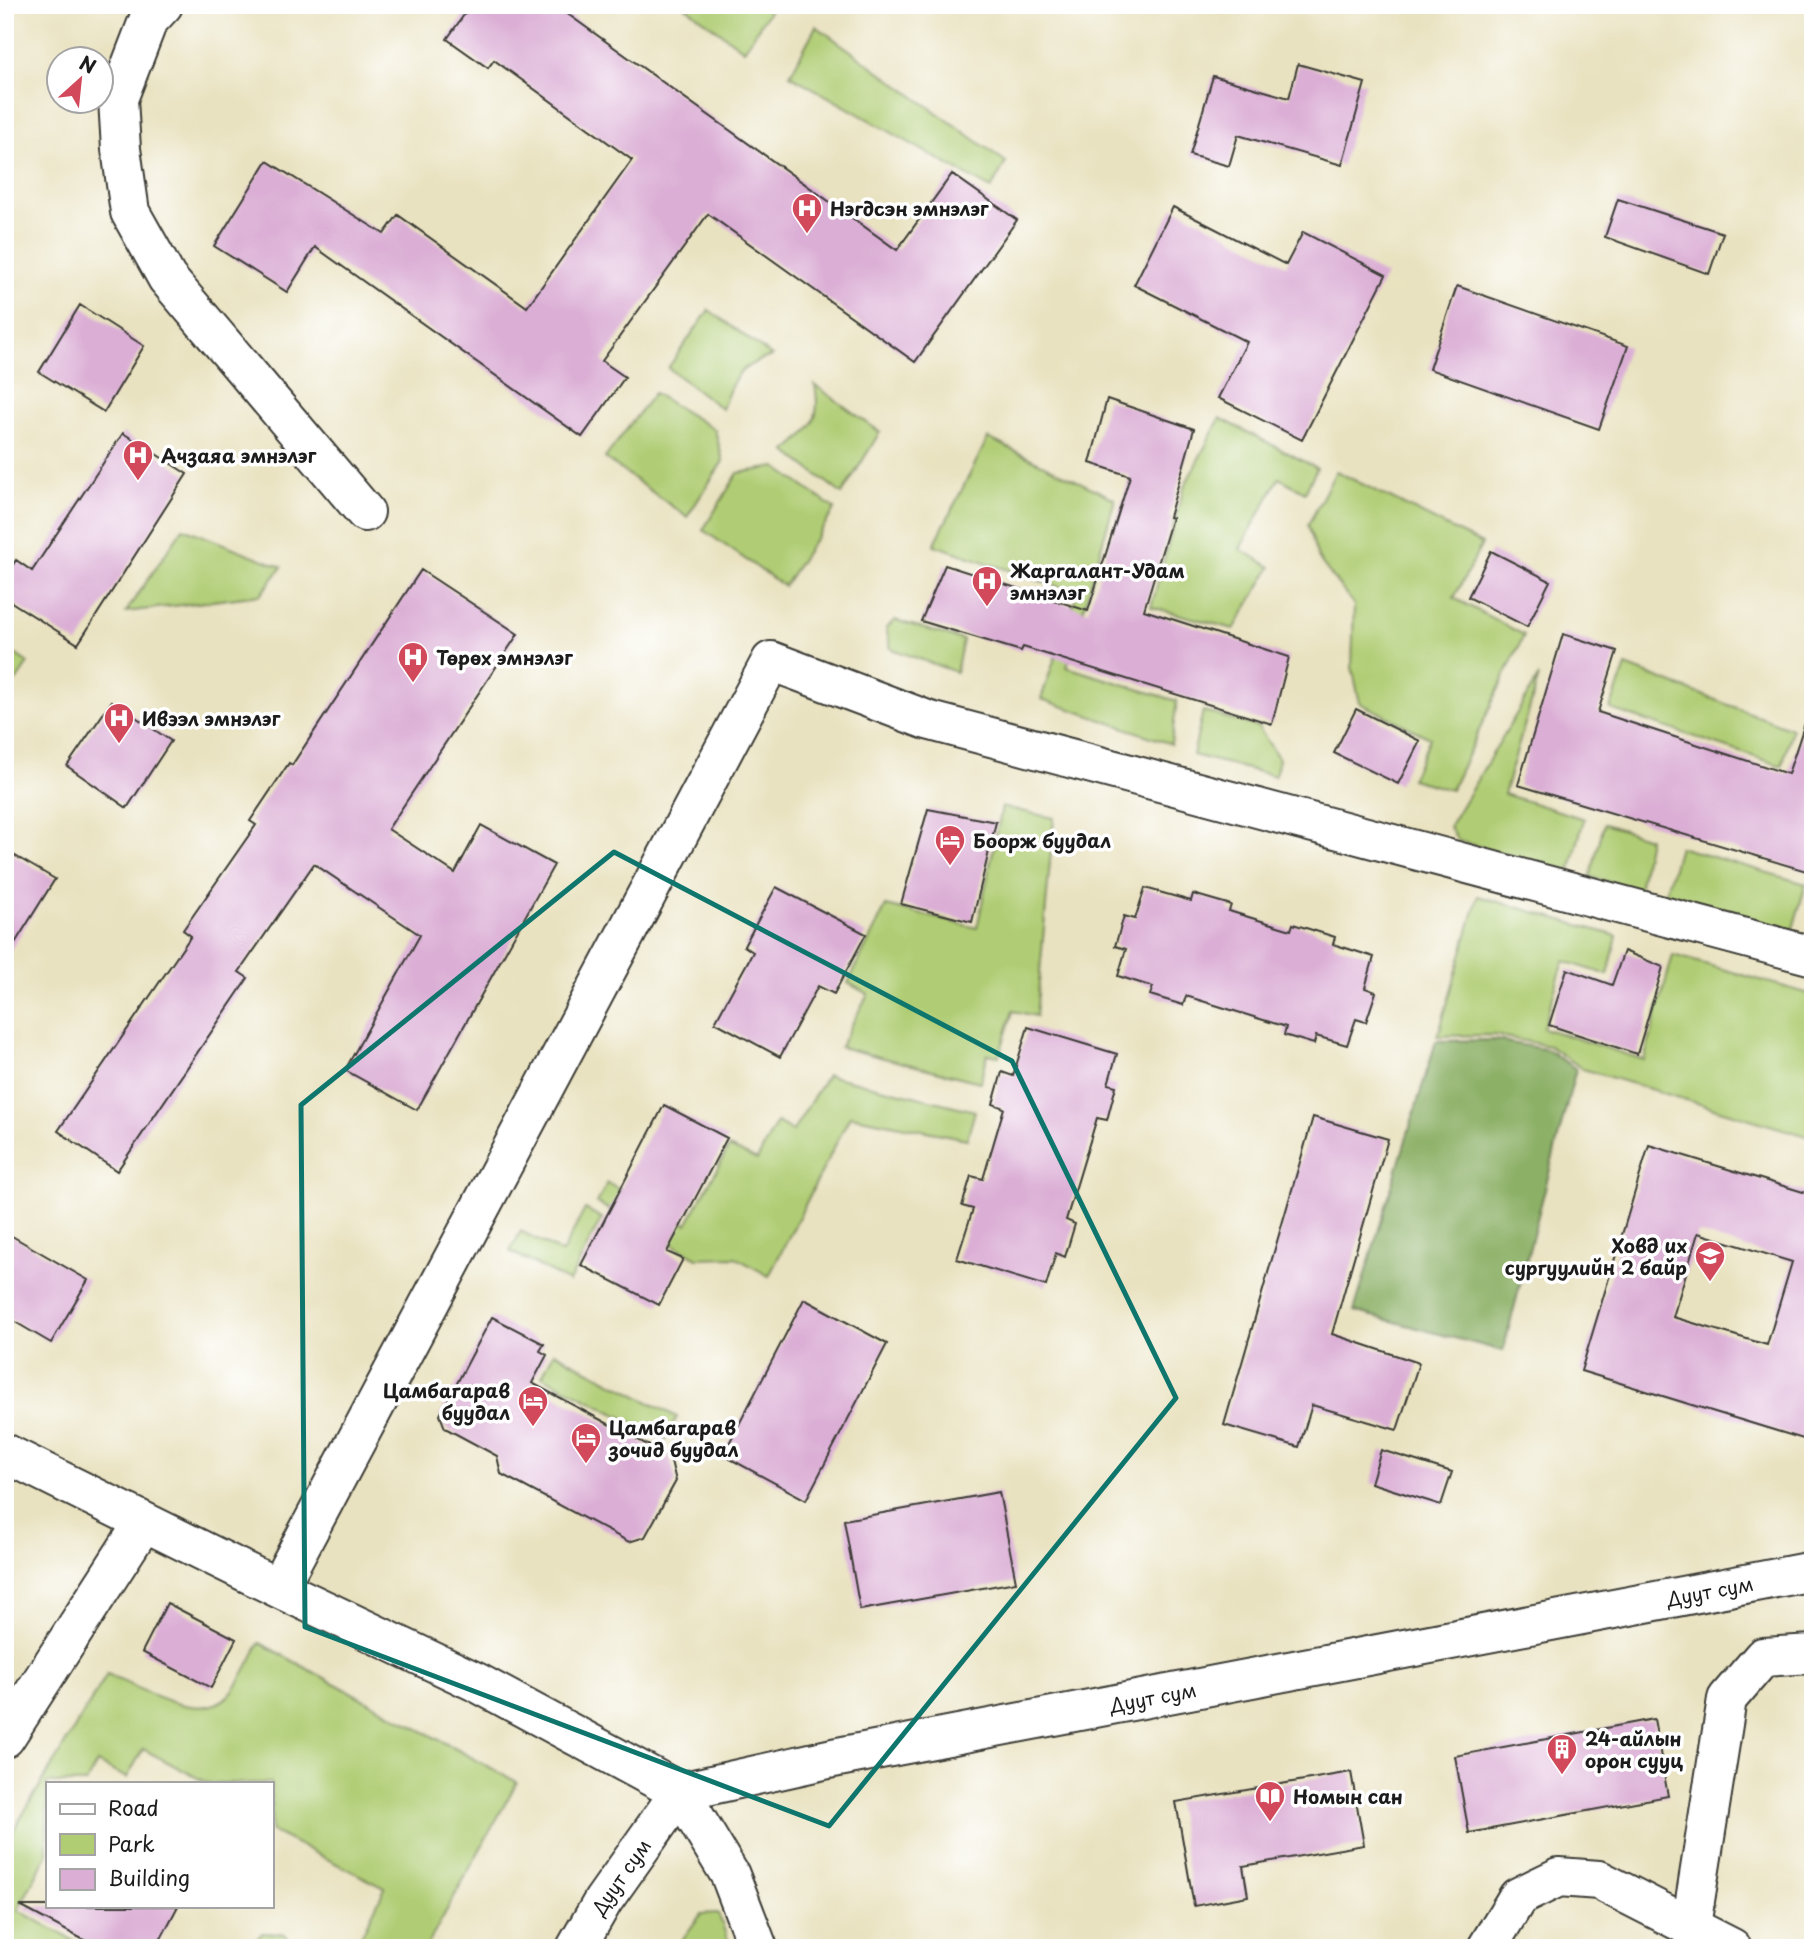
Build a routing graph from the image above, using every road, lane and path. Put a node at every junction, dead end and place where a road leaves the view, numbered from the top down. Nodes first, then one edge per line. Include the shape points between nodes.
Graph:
1 (163, 5) edge
2 (365, 512) dead end
3 (1813, 956) edge
4 (5, 1453) edge
5 (144, 1522) junction
6 (1813, 1571) edge
7 (278, 1588) junction
8 (1813, 1654) edge
9 (5, 1738) edge
10 (680, 1792) junction
11 (1691, 1926) junction
12 (576, 1948) edge
13 (758, 1948) edge
14 (1487, 1948) edge
15 (1732, 1948) edge

1 - 2 street via 148,21 118,100 130,212 167,278
3 - 7 street via 927,720 771,661
4 - 5 street
5 - 7 street
5 - 9 street
6 - 10 street, Дуут сум via 833,1758
7 - 10 street via 478,1683
8 - 11 street via 1763,1657 1727,1699
10 - 12 street, Дуут сум via 603,1901
10 - 13 street via 730,1875
11 - 14 street via 1600,1880 1559,1877 1518,1897
11 - 15 street

